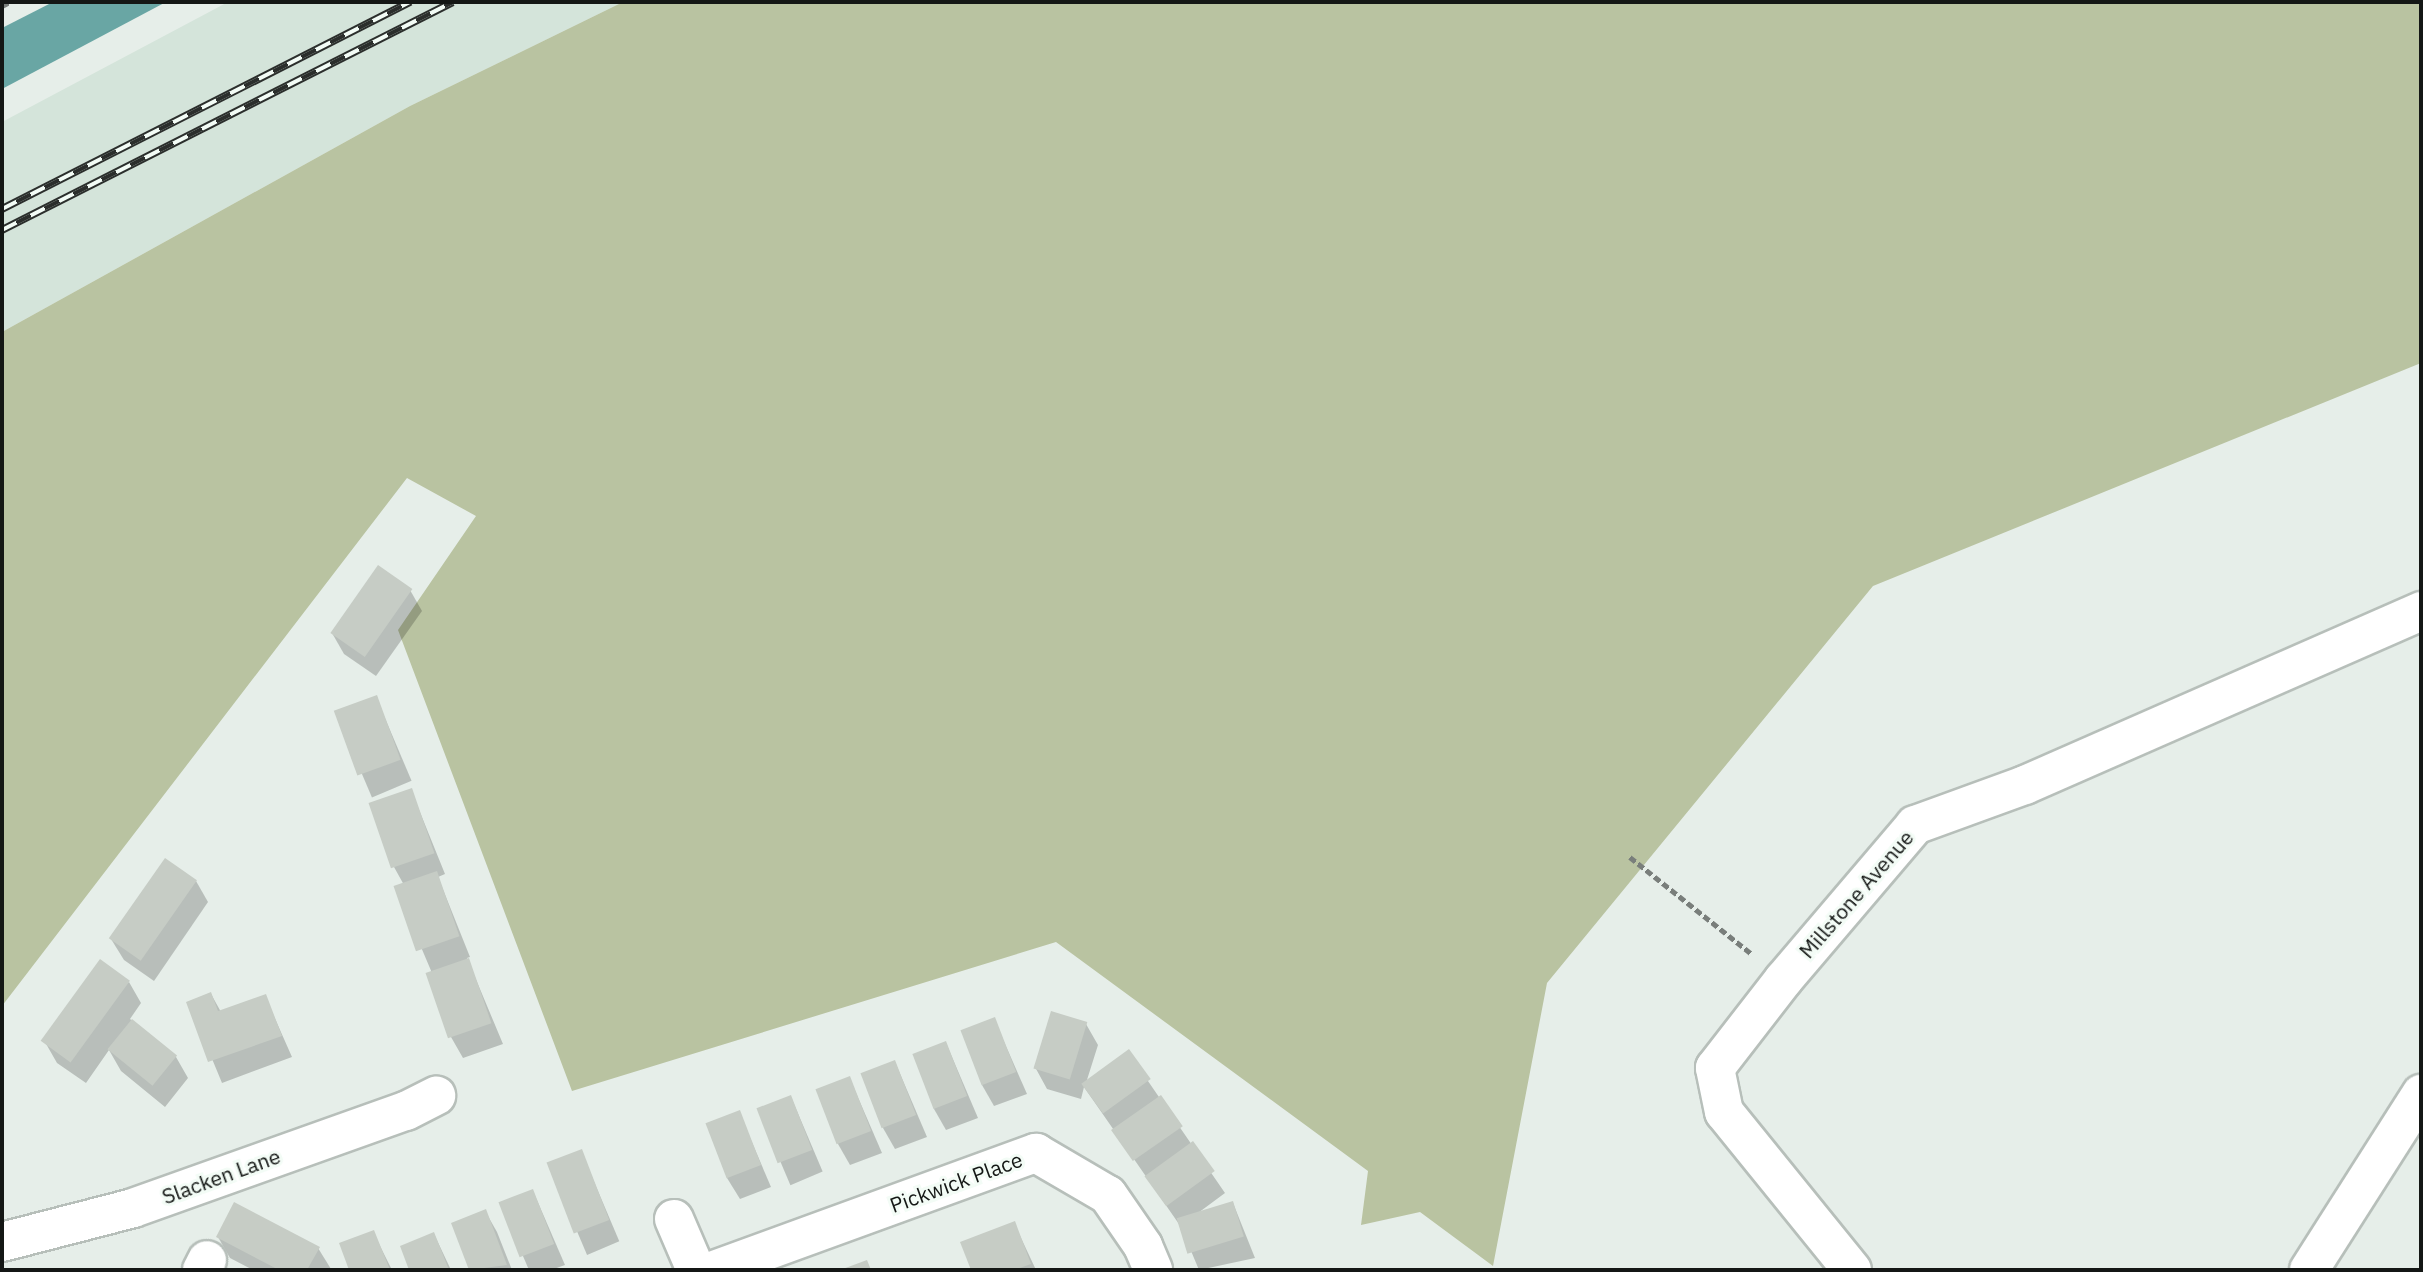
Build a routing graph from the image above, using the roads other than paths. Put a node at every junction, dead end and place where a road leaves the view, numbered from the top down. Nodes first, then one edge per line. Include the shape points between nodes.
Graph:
1 (2421, 611) edge
2 (2421, 1094) edge
3 (436, 1096) dead end
4 (674, 1219) dead end
5 (2, 1242) edge
6 (696, 1270) edge
7 (714, 1270) edge
8 (1153, 1270) edge
9 (1852, 1270) edge
10 (2309, 1270) edge

1 - 9 street, Millstone Avenue via 2025,785 1915,825 1784,979 1716,1068 1724,1112
2 - 10 street
3 - 5 street, Slacken Lane via 406,1111 133,1208
4 - 6 street
7 - 8 street, Pickwick Place via 1036,1153 1108,1195 1143,1246

